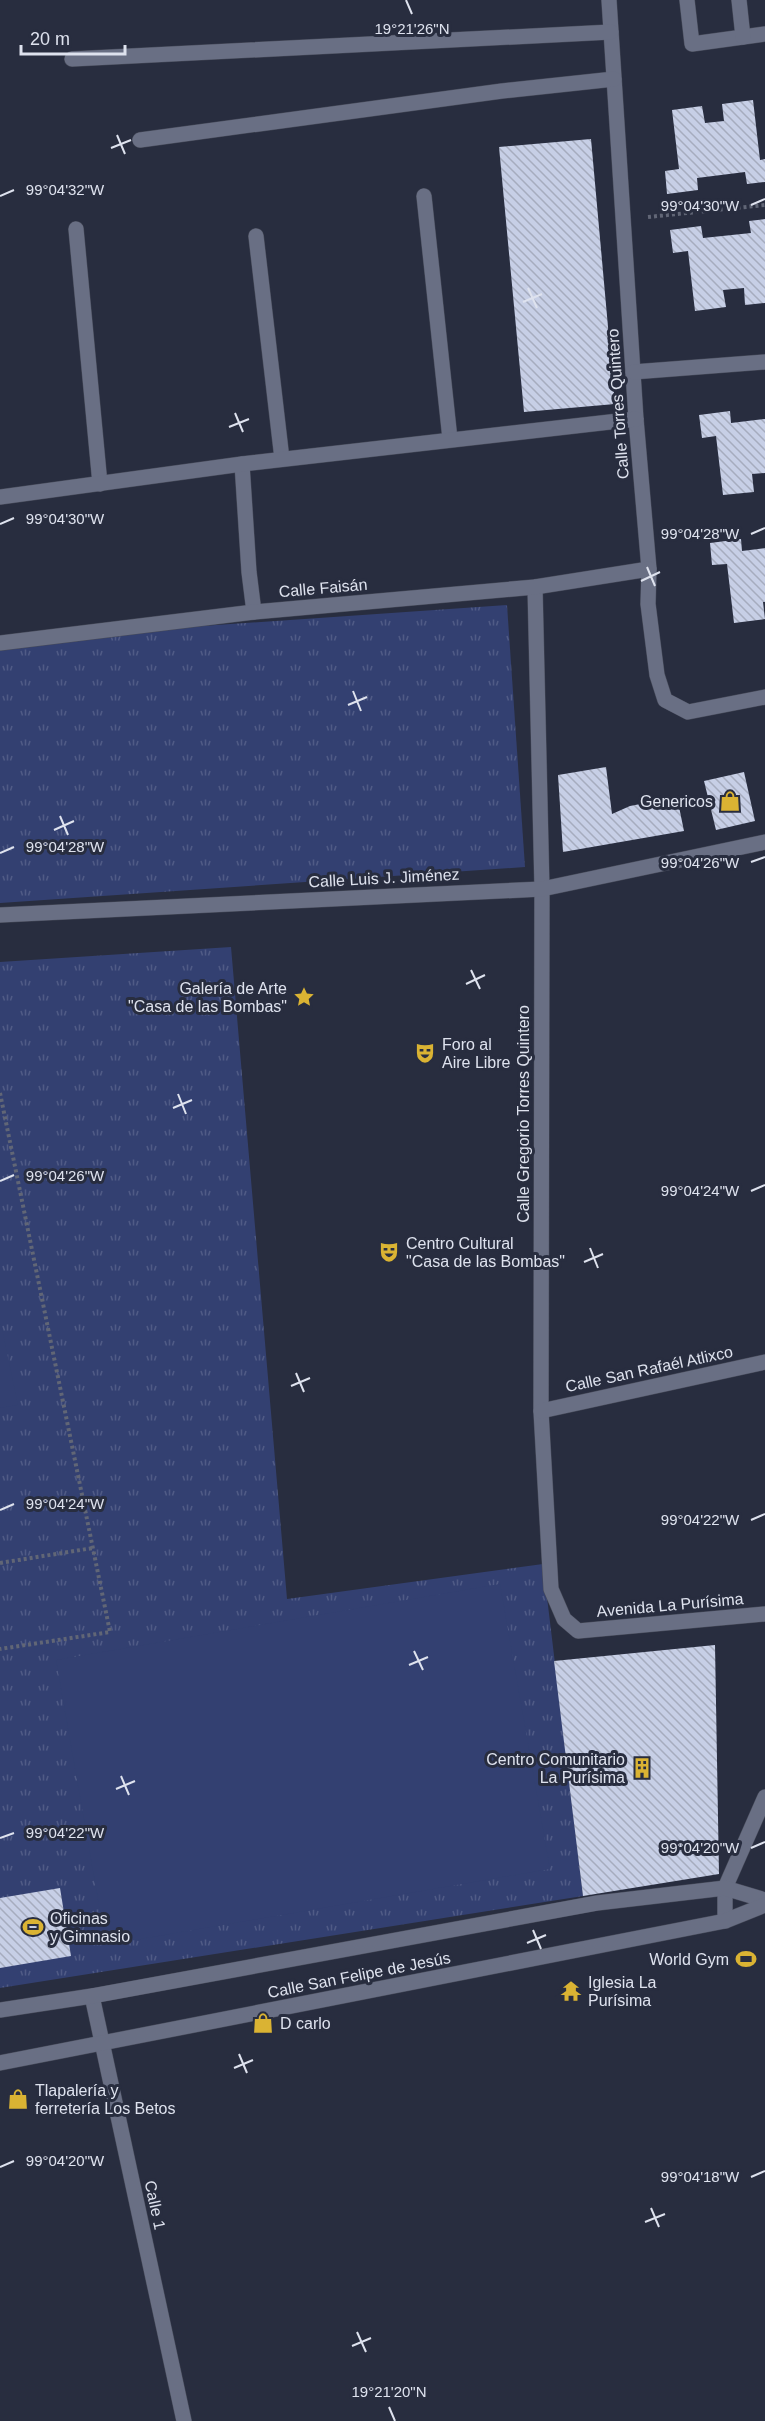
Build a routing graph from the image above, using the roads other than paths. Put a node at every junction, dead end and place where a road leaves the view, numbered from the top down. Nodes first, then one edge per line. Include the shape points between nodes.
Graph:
1 (609, 0) edge
2 (687, 0) edge
3 (739, 0) edge
4 (611, 32) junction
5 (765, 34) edge
6 (743, 37) junction
7 (72, 59) dead end
8 (614, 79) junction
9 (140, 140) dead end
10 (424, 196) dead end
11 (76, 230) dead end
12 (256, 236) dead end
13 (765, 362) edge
14 (633, 372) junction
15 (636, 419) junction
16 (450, 438) junction
17 (282, 459) junction
18 (242, 464) junction
19 (100, 484) junction
20 (0, 497) edge
21 (649, 569) junction
22 (535, 587) junction
23 (254, 612) junction
24 (0, 643) edge
25 (765, 697) edge
26 (765, 842) edge
27 (542, 889) junction
28 (0, 915) edge
29 (765, 1362) edge
30 (541, 1411) junction
31 (765, 1614) edge
32 (579, 1631) joint
33 (765, 1797) edge
34 (725, 1888) junction
35 (765, 1900) edge
36 (765, 1905) edge
37 (725, 1921) junction
38 (92, 1996) junction
39 (0, 2010) edge
40 (101, 2044) junction
41 (0, 2063) edge
42 (184, 2421) edge

1 - 4 street, Calle Torres Quintero
2 - 6 street via 692,44
3 - 6 street
4 - 7 street
4 - 8 street, Calle Torres Quintero
5 - 6 street
8 - 9 street
8 - 14 street, Calle Torres Quintero
10 - 16 street
11 - 19 street
12 - 17 street
13 - 14 street
14 - 15 street, Calle Torres Quintero
15 - 16 street
15 - 21 street, Calle Torres Quintero
16 - 17 street
17 - 18 street
18 - 19 street
18 - 23 street
19 - 20 street
21 - 22 street, Calle Faisán
21 - 25 street, Calle Torres Quintero via 648,604 657,675 665,700 688,712
22 - 23 street, Calle Faisán
22 - 27 street, Calle Gregorio Torres Quintero
23 - 24 street, Calle Faisán
26 - 27 street, Calle Luis J. Jiménez
27 - 28 street, Calle Luis J. Jiménez
27 - 30 street, Calle Gregorio Torres Quintero
29 - 30 street, Calle San Rafaél Atlixco
30 - 32 street, Calle Gregorio Torres Quintero via 540,1509 551,1589 564,1619
31 - 32 street, Avenida La Purísima
33 - 34 street
34 - 35 street
34 - 37 street
34 - 38 street, Calle San Felipe de Jesús via 597,1903
36 - 37 street, Calle San Felipe de Jesús
37 - 40 street, Calle San Felipe de Jesús
38 - 39 street, Calle San Felipe de Jesús
38 - 40 street, Calle 1
40 - 41 street, Calle San Felipe de Jesús
40 - 42 street, Calle 1

